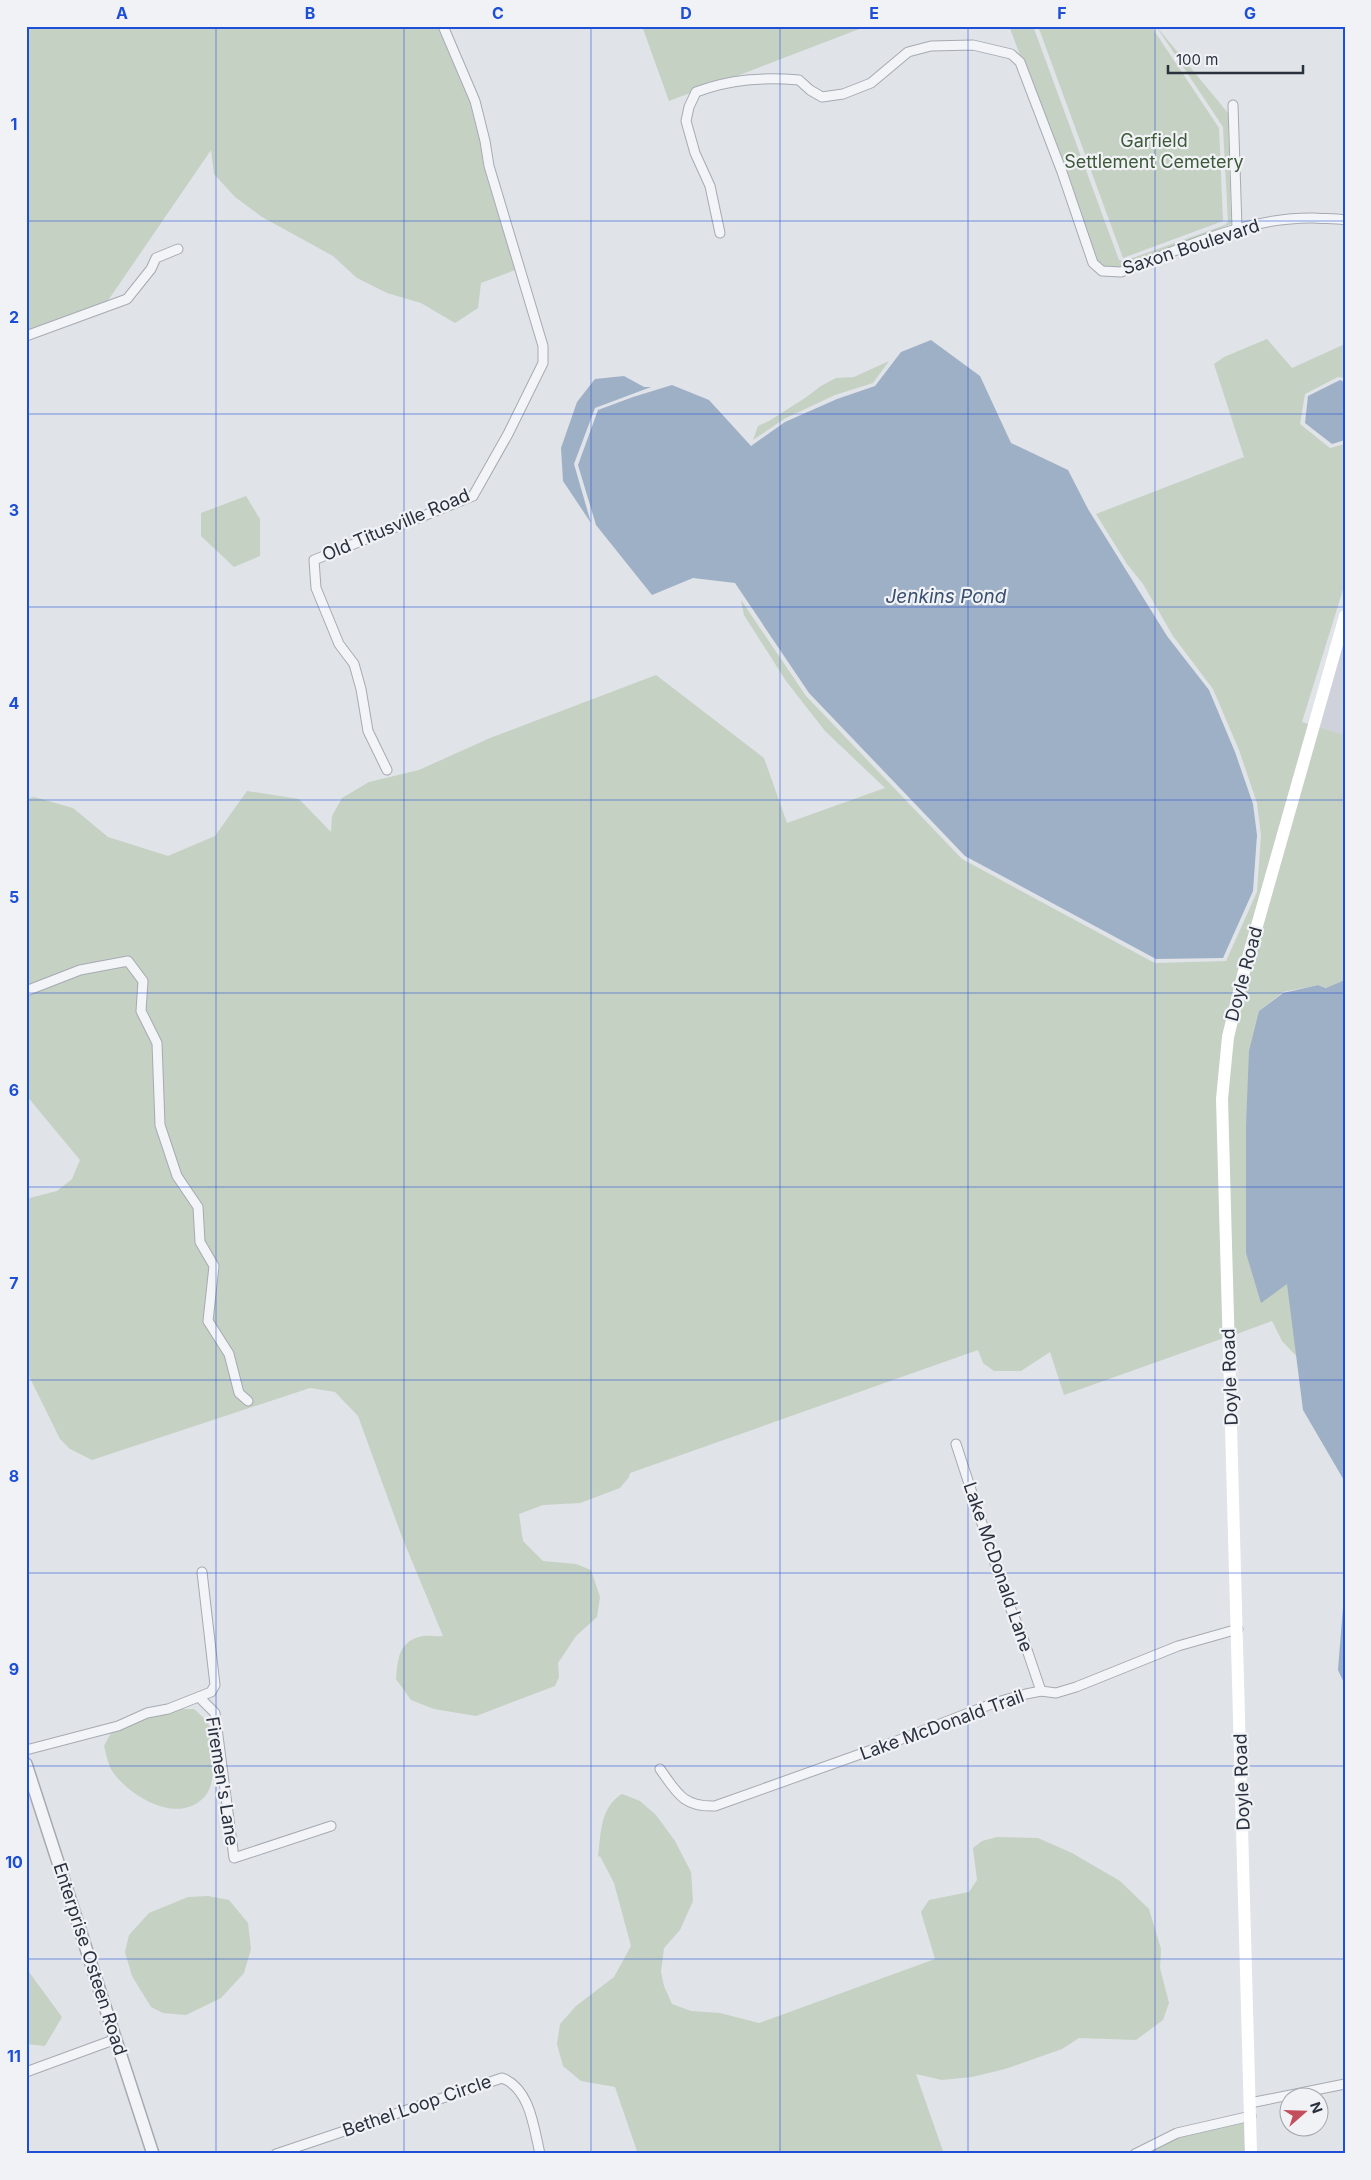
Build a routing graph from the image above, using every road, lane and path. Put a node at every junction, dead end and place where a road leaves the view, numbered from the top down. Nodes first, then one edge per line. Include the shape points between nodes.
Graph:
1 (443, 26) edge
2 (1233, 105) dead end
3 (1345, 220) edge
4 (1237, 228) junction
5 (720, 233) dead end
6 (178, 249) dead end
7 (26, 336) edge
8 (1345, 616) edge
9 (387, 770) dead end
10 (26, 991) edge
11 (248, 1401) dead end
12 (956, 1444) dead end
13 (202, 1572) dead end
14 (1238, 1629) junction
15 (1040, 1691) junction
16 (199, 1697) junction
17 (26, 1750) edge
18 (26, 1764) edge
19 (660, 1769) dead end
20 (331, 1826) dead end
21 (116, 2039) junction
22 (26, 2072) edge
23 (1345, 2084) edge
24 (1250, 2103) junction
25 (1250, 2116) junction
26 (153, 2154) edge
27 (276, 2154) edge
28 (540, 2154) edge
29 (1135, 2154) edge
30 (1251, 2154) edge

1 - 9 street, Old Titusville Road via 475,102 489,166 543,346 542,363 508,434 473,496 314,560 316,588 339,644 354,664 368,731
2 - 4 street
3 - 4 street, Saxon Boulevard via 1272,220
4 - 5 street, Saxon Boulevard via 1120,272 1102,271 1093,263 1020,62 1011,54 973,45 931,46 908,52 871,83 843,94 822,97 799,80 764,78 712,86 696,92 686,121 695,153 710,186
6 - 7 street via 156,258 127,299
8 - 14 main road, Doyle Road via 1228,1037 1222,1099
10 - 11 street via 80,970 128,961 142,981 141,1011 157,1043 160,1125 177,1176 198,1207 200,1242 214,1266 208,1321 229,1354 239,1393
12 - 15 street, Lake McDonald Lane
13 - 16 street, Firemen's Lane via 215,1685 211,1692
14 - 15 street, Lake McDonald Trail via 1178,1646 1076,1688 1056,1693
14 - 24 main road, Doyle Road
15 - 19 street, Lake McDonald Trail via 994,1703 715,1806 685,1801
16 - 17 street, Firemen's Lane via 118,1726
16 - 20 street, Firemen's Lane via 215,1713 234,1858
18 - 21 street, Enterprise Osteen Road
21 - 22 street
21 - 26 street, Enterprise Osteen Road
23 - 24 street
24 - 25 main road, Doyle Road
25 - 29 street via 1177,2133
25 - 30 main road, Doyle Road
27 - 28 street, Bethel Loop Circle via 502,2078 521,2091

